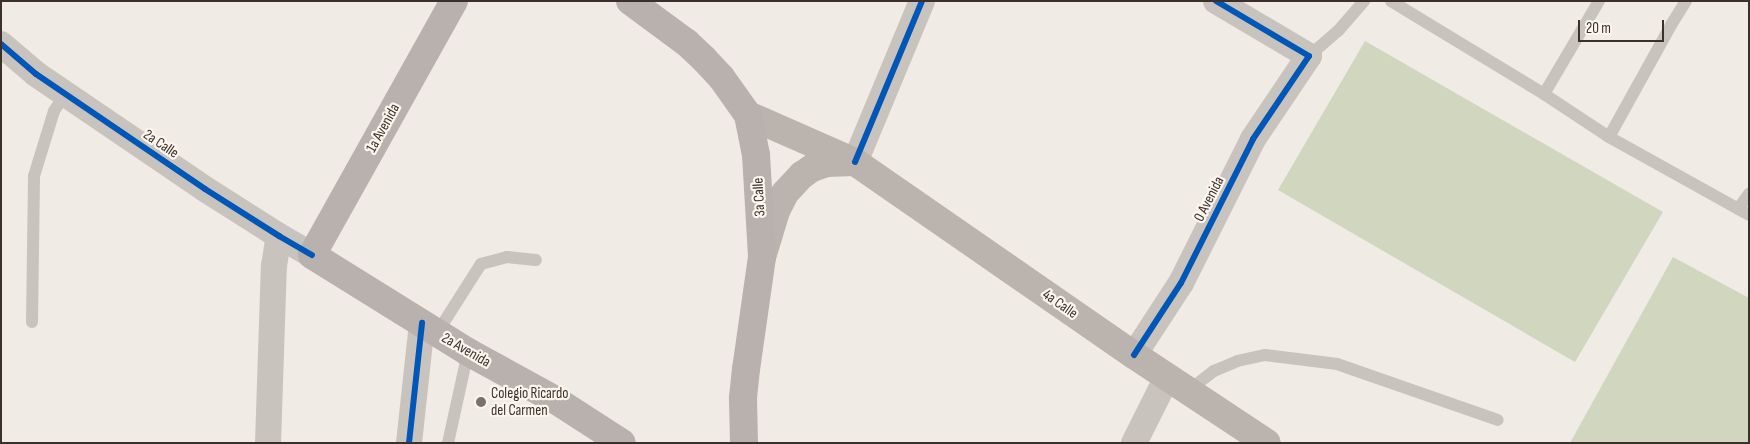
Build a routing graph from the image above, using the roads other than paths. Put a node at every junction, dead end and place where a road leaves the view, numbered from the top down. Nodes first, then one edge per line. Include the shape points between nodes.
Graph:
1 (454, 1) edge
2 (630, 1) edge
3 (922, 1) edge
4 (1216, 1) edge
5 (1364, 1) edge
6 (1391, 1) edge
7 (1599, 1) edge
8 (1686, 1) edge
9 (1, 44) edge
10 (1310, 56) junction
11 (66, 94) junction
12 (1544, 94) junction
13 (748, 115) junction
14 (1609, 137) junction
15 (855, 162) junction
16 (1749, 194) edge
17 (1744, 212) edge
18 (278, 236) junction
19 (312, 254) junction
20 (762, 257) junction
21 (536, 260) dead end
22 (32, 322) dead end
23 (429, 328) junction
24 (468, 352) junction
25 (1134, 355) junction
26 (1177, 384) junction
27 (1498, 420) dead end
28 (268, 443) edge
29 (409, 443) edge
30 (448, 443) edge
31 (622, 443) edge
32 (744, 443) edge
33 (1134, 443) edge
34 (1267, 443) edge

1 - 19 main road, 1a Avenida
2 - 13 main road, 3a Calle via 704,59
3 - 15 street
4 - 10 street
5 - 10 lane
6 - 12 lane
7 - 12 lane
8 - 14 lane
9 - 11 street, 2a Calle
10 - 25 street, 0 Avenida via 1253,139 1182,282
11 - 18 street, 2a Calle
11 - 22 lane via 54,111 34,176
12 - 14 lane
13 - 15 main road, 4a Calle
13 - 20 main road, 3a Calle via 756,155
14 - 17 lane
15 - 20 main road via 827,163 802,175 785,193
15 - 25 main road, 4a Calle
16 - 17 lane
18 - 19 street, 2a Calle
18 - 28 street via 274,266
19 - 23 main road, 2a Avenida
20 - 32 main road, 3a Calle via 745,376
21 - 23 lane via 507,257 481,264
23 - 24 main road, 2a Avenida
23 - 29 street
24 - 30 lane
24 - 31 main road, 2a Avenida via 557,401
25 - 26 main road, 4a Calle
26 - 27 lane via 1237,361 1265,355 1336,364
26 - 33 street
26 - 34 main road, 4a Calle

